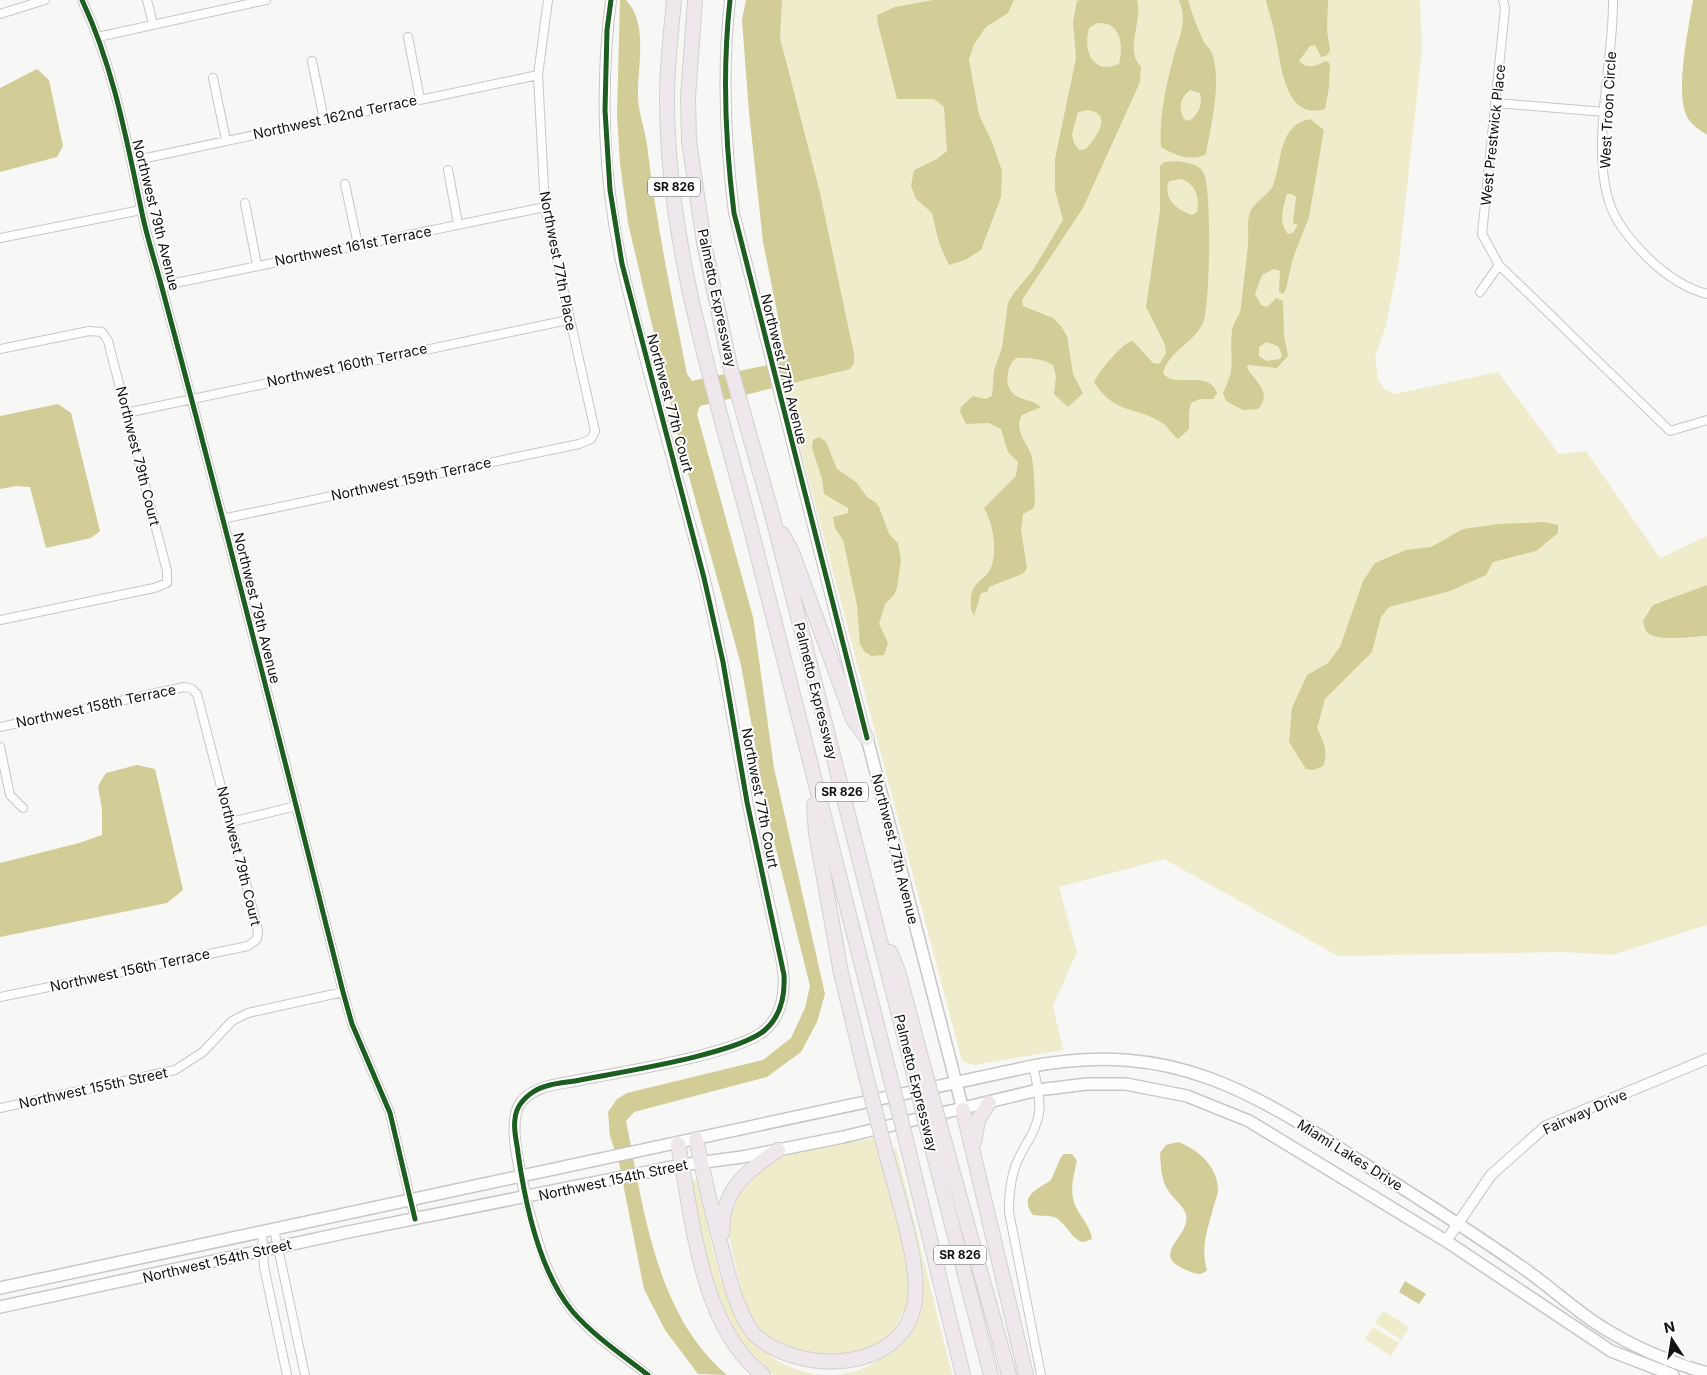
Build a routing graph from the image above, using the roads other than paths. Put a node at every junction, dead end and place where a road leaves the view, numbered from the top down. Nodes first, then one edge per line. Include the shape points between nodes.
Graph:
1 (45, 0) edge
2 (82, 0) edge
3 (147, 0) edge
4 (266, 0) edge
5 (548, 0) edge
6 (611, 0) edge
7 (674, 0) edge
8 (695, 0) edge
9 (730, 0) edge
10 (1503, 0) edge
11 (1613, 0) edge
12 (0, 14) edge
13 (153, 24) junction
14 (98, 37) junction
15 (408, 37) dead end
16 (312, 61) dead end
17 (538, 75) junction
18 (213, 78) dead end
19 (420, 99) junction
20 (1496, 104) junction
21 (1605, 112) junction
22 (324, 120) junction
23 (226, 140) junction
24 (132, 161) junction
25 (448, 170) dead end
26 (345, 184) dead end
27 (245, 204) dead end
28 (545, 207) junction
29 (141, 210) junction
30 (458, 224) junction
31 (0, 238) edge
32 (358, 245) junction
33 (257, 265) junction
34 (1499, 265) junction
35 (161, 286) junction
36 (1480, 292) dead end
37 (1707, 294) edge
38 (568, 320) junction
39 (0, 350) edge
40 (192, 398) junction
41 (126, 412) junction
42 (1707, 420) edge
43 (595, 431) joint
44 (773, 518) junction
45 (222, 519) junction
46 (0, 620) edge
47 (192, 689) joint
48 (0, 727) edge
49 (866, 738) junction
50 (0, 747) edge
51 (812, 772) junction
52 (296, 806) junction
53 (23, 808) dead end
54 (231, 822) junction
55 (257, 939) joint
56 (343, 992) junction
57 (0, 997) edge
58 (1707, 1059) edge
59 (1032, 1066) junction
60 (955, 1082) junction
61 (1038, 1090) junction
62 (989, 1103) junction
63 (0, 1108) edge
64 (963, 1110) junction
65 (936, 1134) junction
66 (696, 1139) junction
67 (678, 1144) junction
68 (973, 1149) junction
69 (778, 1150) junction
70 (701, 1163) junction
71 (682, 1165) junction
72 (522, 1177) junction
73 (526, 1198) junction
74 (411, 1200) junction
75 (415, 1219) junction
76 (1459, 1222) junction
77 (274, 1229) junction
78 (262, 1231) junction
79 (1446, 1240) junction
80 (278, 1248) junction
81 (722, 1250) junction
82 (263, 1251) junction
83 (0, 1288) edge
84 (0, 1307) edge
85 (1707, 1372) edge
86 (287, 1375) edge
87 (305, 1375) edge
88 (648, 1375) edge
89 (764, 1375) edge
90 (964, 1375) edge
91 (991, 1375) edge
92 (1009, 1375) edge
93 (1026, 1375) edge
94 (1041, 1375) edge
95 (1673, 1375) edge

1 - 12 street
2 - 14 street, Northwest 79th Avenue
3 - 13 street
4 - 13 street
5 - 17 street, Northwest 77th Place
6 - 72 street, Northwest 77th Court via 605,110 610,190 622,264 723,662 785,990 774,1019 765,1030 750,1039 685,1057 535,1090 521,1102 515,1118
7 - 51 highway, Palmetto Expressway / SR 826 via 667,99 682,252 708,372
8 - 44 highway, Palmetto Expressway / SR 826 via 688,97 689,141 704,243 730,366
9 - 49 street, Northwest 77th Avenue via 725,64 727,158 738,230
10 - 20 street, West Prestwick Place
11 - 21 street, West Troon Circle
13 - 14 street
14 - 24 street, Northwest 79th Avenue
15 - 19 street
16 - 22 street
17 - 19 street, Northwest 162nd Terrace
17 - 28 street, Northwest 77th Place
18 - 23 street
19 - 22 street, Northwest 162nd Terrace
20 - 21 street
20 - 34 street, West Prestwick Place via 1482,234
21 - 37 street, West Troon Circle via 1604,176 1611,208 1638,248 1656,265 1692,290
22 - 23 street, Northwest 162nd Terrace
23 - 24 street, Northwest 162nd Terrace
24 - 29 street, Northwest 79th Avenue
25 - 30 street
26 - 32 street
27 - 33 street
28 - 30 street, Northwest 161st Terrace
28 - 38 street, Northwest 77th Place
29 - 31 street
29 - 35 street, Northwest 79th Avenue
30 - 32 street, Northwest 161st Terrace
32 - 33 street, Northwest 161st Terrace
33 - 35 street, Northwest 161st Terrace
34 - 36 street
34 - 42 street, West Prestwick Place via 1670,431
35 - 40 street, Northwest 79th Avenue
38 - 40 street, Northwest 160th Terrace
38 - 43 street, Northwest 77th Place
39 - 41 street, Northwest 79th Court via 89,331 102,332 108,341
40 - 41 street, Northwest 160th Terrace
40 - 45 street, Northwest 79th Avenue
41 - 46 street, Northwest 79th Court via 167,571 167,583
43 - 45 street, Northwest 159th Terrace via 591,439 579,444
44 - 49 highway via 792,552 853,719
44 - 65 highway, Palmetto Expressway / SR 826, bridge via 868,895
45 - 52 street, Northwest 79th Avenue
47 - 48 street, Northwest 158th Terrace via 184,687
47 - 54 street, Northwest 79th Court via 197,694
49 - 60 main road, Northwest 77th Avenue
50 - 53 street via 10,795
51 - 81 highway, bridge via 816,834 841,973 917,1281 915,1303 907,1326 890,1348 871,1361 846,1370 817,1370 791,1363 771,1352 742,1316
51 - 90 highway, Palmetto Expressway / SR 826, bridge
52 - 54 street
52 - 56 street, Northwest 79th Avenue
54 - 55 street, Northwest 79th Court via 258,930
55 - 57 street, Northwest 156th Terrace via 248,946
56 - 63 street, Northwest 155th Street via 248,1013 232,1021 203,1052 175,1070
56 - 74 street, Northwest 79th Avenue via 352,1024 390,1113
58 - 76 street, Fairway Drive via 1546,1126 1491,1175
59 - 60 main road, Miami Lakes Drive
59 - 61 street
59 - 76 main road, Miami Lakes Drive via 1074,1060 1122,1059 1168,1066 1214,1079 1267,1103
60 - 64 main road, Northwest 77th Avenue
60 - 66 main road, Northwest 154th Street
61 - 62 main road, Miami Lakes Drive
61 - 79 main road, Miami Lakes Drive via 1087,1084 1126,1084 1196,1099 1254,1124
61 - 94 street via 1038,1118 1016,1164 1009,1212
62 - 64 main road, Miami Lakes Drive
62 - 68 highway via 978,1120
64 - 68 highway
64 - 69 main road, Northwest 154th Street
65 - 91 highway, Palmetto Expressway / SR 826
65 - 92 highway
66 - 67 main road, Northwest 154th Street
66 - 70 highway
67 - 71 highway
67 - 72 main road, Northwest 154th Street
68 - 93 highway
69 - 70 main road, Northwest 154th Street
69 - 81 highway via 748,1171 732,1190 723,1215
70 - 71 main road, Northwest 154th Street
70 - 81 highway
71 - 73 main road, Northwest 154th Street
71 - 89 highway via 698,1258 709,1293 738,1347
72 - 73 street, Northwest 77th Court
72 - 74 main road, Northwest 154th Street
73 - 75 main road, Northwest 154th Street
73 - 88 street, Northwest 77th Court via 543,1257 572,1311
74 - 75 street, Northwest 79th Avenue
74 - 77 main road, Northwest 154th Street
75 - 80 main road, Northwest 154th Street
76 - 79 street, Fairway Drive
76 - 85 main road, Miami Lakes Drive via 1606,1329 1656,1355
77 - 78 main road, Northwest 154th Street
77 - 80 street
78 - 82 street
78 - 83 main road, Northwest 154th Street
79 - 95 main road, Miami Lakes Drive via 1611,1351
80 - 82 main road, Northwest 154th Street
80 - 87 street
82 - 84 main road, Northwest 154th Street
82 - 86 street

